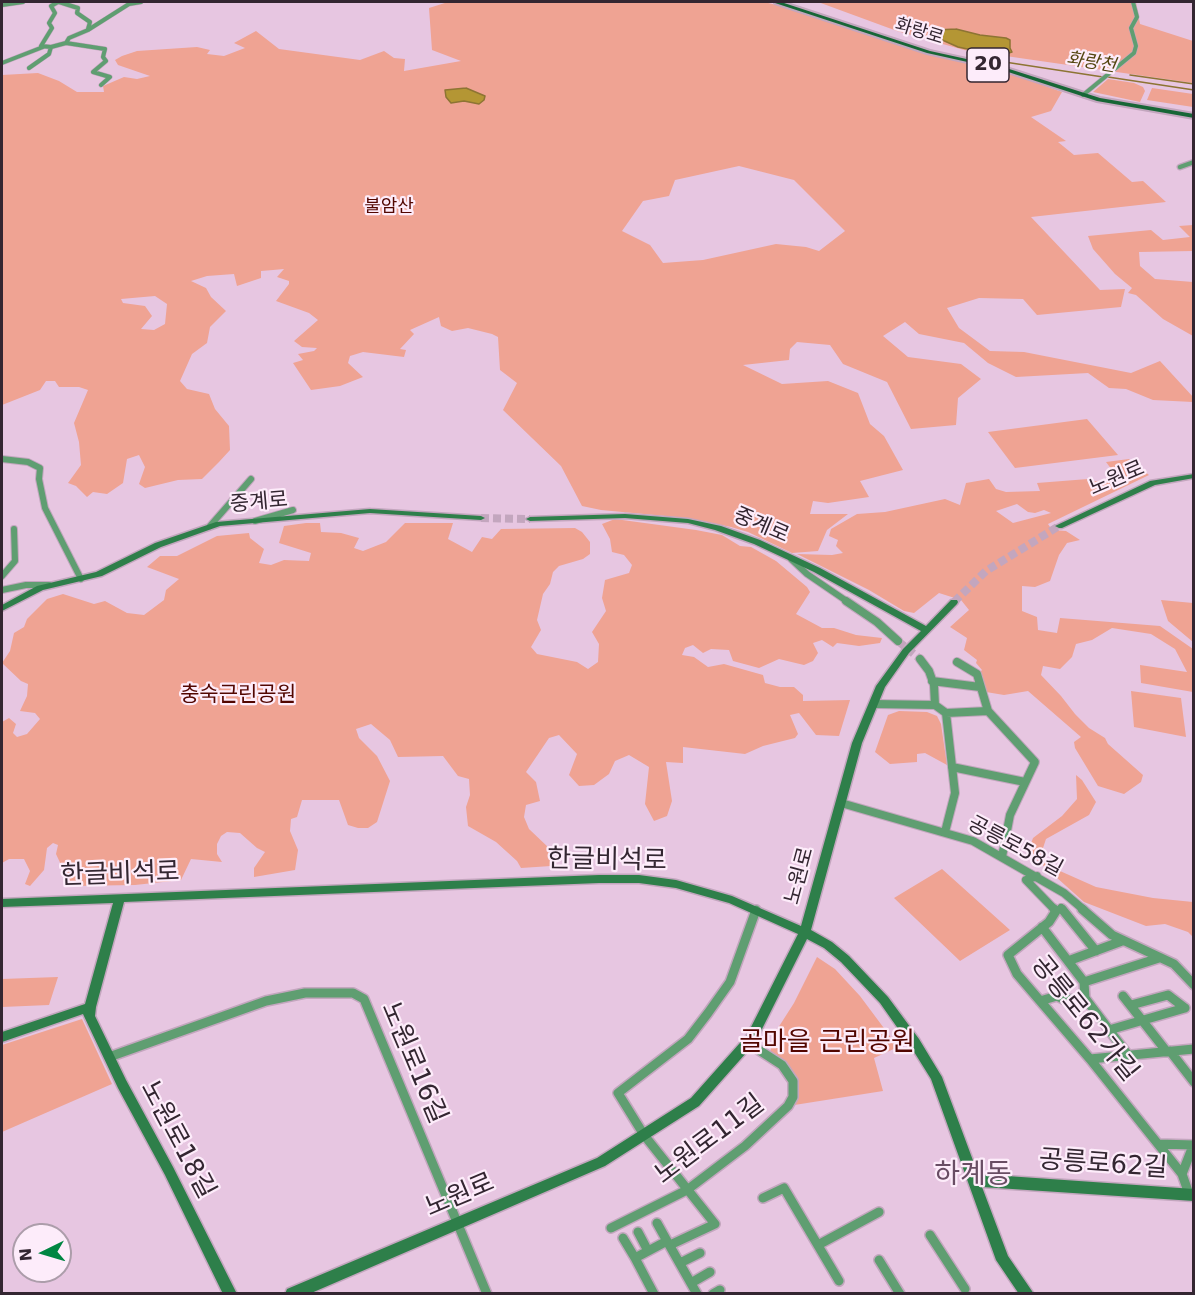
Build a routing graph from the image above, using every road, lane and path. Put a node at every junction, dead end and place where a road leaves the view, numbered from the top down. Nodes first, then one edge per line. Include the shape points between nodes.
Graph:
1 (23, 2) edge
2 (58, 2) edge
3 (141, 2) edge
4 (777, 2) edge
5 (784, 2) edge
6 (1133, 2) edge
7 (2, 5) edge
8 (88, 30) junction
9 (66, 43) junction
10 (43, 47) junction
11 (51, 47) junction
12 (2, 63) edge
13 (29, 68) dead end
14 (101, 85) dead end
15 (1084, 94) junction
16 (1194, 115) edge
17 (1194, 162) edge
18 (1180, 167) dead end
19 (2, 459) edge
20 (1194, 476) edge
21 (251, 479) dead end
22 (293, 510) dead end
23 (481, 518) tunnel mouth
24 (530, 519) tunnel mouth
25 (255, 521) junction
26 (210, 526) junction
27 (1059, 526) tunnel mouth
28 (14, 529) dead end
29 (792, 559) junction
30 (2, 576) edge
31 (81, 579) junction
32 (50, 585) junction
33 (2, 590) edge
34 (954, 602) tunnel mouth
35 (2, 608) edge
36 (925, 629) junction
37 (898, 641) tunnel mouth
38 (920, 659) tunnel mouth
39 (957, 662) dead end
40 (932, 681) junction
41 (980, 687) junction
42 (874, 704) junction
43 (935, 705) junction
44 (988, 711) junction
45 (946, 713) junction
46 (952, 767) junction
47 (1025, 782) junction
48 (841, 803) junction
49 (945, 832) junction
50 (1002, 857) junction
51 (1037, 876) junction
52 (120, 898) junction
53 (1073, 900) junction
54 (2, 903) edge
55 (1058, 909) junction
56 (756, 910) junction
57 (1042, 927) junction
58 (805, 932) junction
59 (1122, 941) junction
60 (1096, 951) junction
61 (1160, 958) junction
62 (1068, 961) junction
63 (1084, 982) junction
64 (1194, 985) edge
65 (1124, 996) dead end
66 (1084, 998) junction
67 (1040, 1001) junction
68 (1131, 1005) junction
69 (90, 1007) junction
70 (1144, 1022) junction
71 (1109, 1030) junction
72 (2, 1037) edge
73 (748, 1043) junction
74 (1194, 1049) edge
75 (1169, 1051) junction
76 (1128, 1056) junction
77 (109, 1057) junction
78 (1090, 1059) junction
79 (1194, 1082) edge
80 (644, 1135) junction
81 (1158, 1144) junction
82 (1193, 1145) edge
83 (1182, 1174) junction
84 (974, 1180) junction
85 (687, 1190) junction
86 (1191, 1195) edge
87 (763, 1197) dead end
88 (879, 1212) dead end
89 (457, 1223) junction
90 (657, 1223) dead end
91 (611, 1228) dead end
92 (638, 1232) dead end
93 (930, 1235) dead end
94 (623, 1238) dead end
95 (668, 1243) junction
96 (818, 1245) junction
97 (648, 1251) junction
98 (700, 1253) dead end
99 (635, 1258) junction
100 (879, 1260) dead end
101 (680, 1263) junction
102 (710, 1272) dead end
103 (839, 1281) dead end
104 (691, 1283) junction
105 (965, 1289) dead end
106 (230, 1293) edge
107 (292, 1293) edge
108 (488, 1293) edge
109 (654, 1293) edge
110 (697, 1293) edge
111 (900, 1293) edge
112 (1027, 1293) edge

1 - 7 street
2 - 8 street via 78,8 77,13 90,22
2 - 10 street via 51,6 55,13
3 - 8 street via 129,4
4 - 15 main road, 화랑로 / 20 via 929,52 1001,68
5 - 15 main road, 화랑로 / 20 via 917,46 1009,68
6 - 15 street via 1137,17 1131,33 1136,46 1134,53
8 - 9 street
9 - 11 street
9 - 14 street via 105,49 106,61 93,72 111,77
10 - 11 street
10 - 12 street
11 - 13 street via 49,54
15 - 16 main road, 화랑로 / 20 via 1143,109
17 - 18 street
19 - 31 street via 28,462 40,468 45,508
20 - 27 main road, 노원로 via 1153,483
21 - 26 street
22 - 25 street
23 - 25 main road, 중계로 via 370,511
24 - 29 main road, 중계로 via 625,516 688,521 757,542
25 - 26 main road, 중계로
26 - 31 main road, 중계로
28 - 30 street via 15,561
29 - 36 main road, 중계로
29 - 37 street
31 - 32 main road, 중계로
32 - 33 street, 중계로
32 - 35 main road, 중계로
34 - 36 main road, 노원로
36 - 42 main road, 노원로 via 881,686
38 - 40 street
39 - 41 street via 977,674
40 - 41 street
40 - 43 street
41 - 44 street
42 - 43 street
42 - 48 main road, 노원로 via 857,743
43 - 45 street
44 - 45 street
44 - 47 street via 1035,762
45 - 46 street
46 - 47 street
46 - 49 street via 955,793
47 - 50 street via 1010,815
48 - 49 street, 공릉로58길
48 - 58 main road, 노원로
49 - 50 street, 공릉로58길 via 973,841
50 - 51 street, 공릉로58길
51 - 53 street, 공릉로58길
51 - 55 street via 1026,880
52 - 54 main road, 한글비석로
52 - 56 main road, 한글비석로 via 618,879 676,884
52 - 69 main road
53 - 55 street, 공릉로62가길
53 - 59 street, 공릉로58길
55 - 57 street, 공릉로62가길
55 - 60 street, 공릉로58길
56 - 58 main road, 한글비석로
56 - 80 street via 730,982 688,1040 618,1093
57 - 62 street
57 - 67 street, 공릉로62가길 via 1008,955 1017,974
58 - 73 main road, 노원로
58 - 84 main road, 한글비석로 via 828,945 857,971 915,1043 936,1077
59 - 60 street
59 - 61 street, 공릉로58길
60 - 62 street
61 - 63 street
61 - 64 street, 공릉로58길 via 1174,964
62 - 63 street
63 - 66 street
65 - 68 street
66 - 67 street via 1065,1000 1057,996
66 - 71 street
67 - 78 street, 공릉로62가길
68 - 70 street
68 - 70 street via 1168,995 1185,1008
69 - 72 main road
69 - 77 main road, 노원로18길 via 93,1024
70 - 71 street
70 - 75 street
71 - 76 street
73 - 80 main road, 노원로 via 695,1102
73 - 85 street, 노원로11길 via 782,1065 793,1081 793,1097 745,1146
74 - 75 street
75 - 76 street
75 - 79 street
76 - 78 street
77 - 89 street, 노원로16길 via 266,1001 306,993 353,993 364,999
77 - 106 main road, 노원로18길
78 - 81 street, 공릉로62가길
80 - 85 street
80 - 89 main road, 노원로 via 601,1162
81 - 82 street
81 - 83 street, 공릉로62가길
82 - 83 street
83 - 86 street, 공릉로62가길
84 - 86 main road, 공릉로62길
84 - 112 main road, 한글비석로 via 1003,1260
85 - 91 street, 노원로11길
85 - 95 street via 715,1224
87 - 96 street via 784,1188
88 - 96 street
89 - 107 main road, 노원로
89 - 108 street, 노원로16길
90 - 95 street
92 - 97 street
93 - 105 street
94 - 99 street
95 - 97 street
95 - 101 street
96 - 103 street
97 - 99 street
98 - 101 street
99 - 109 street
100 - 111 street
101 - 104 street
102 - 104 street
104 - 110 street

